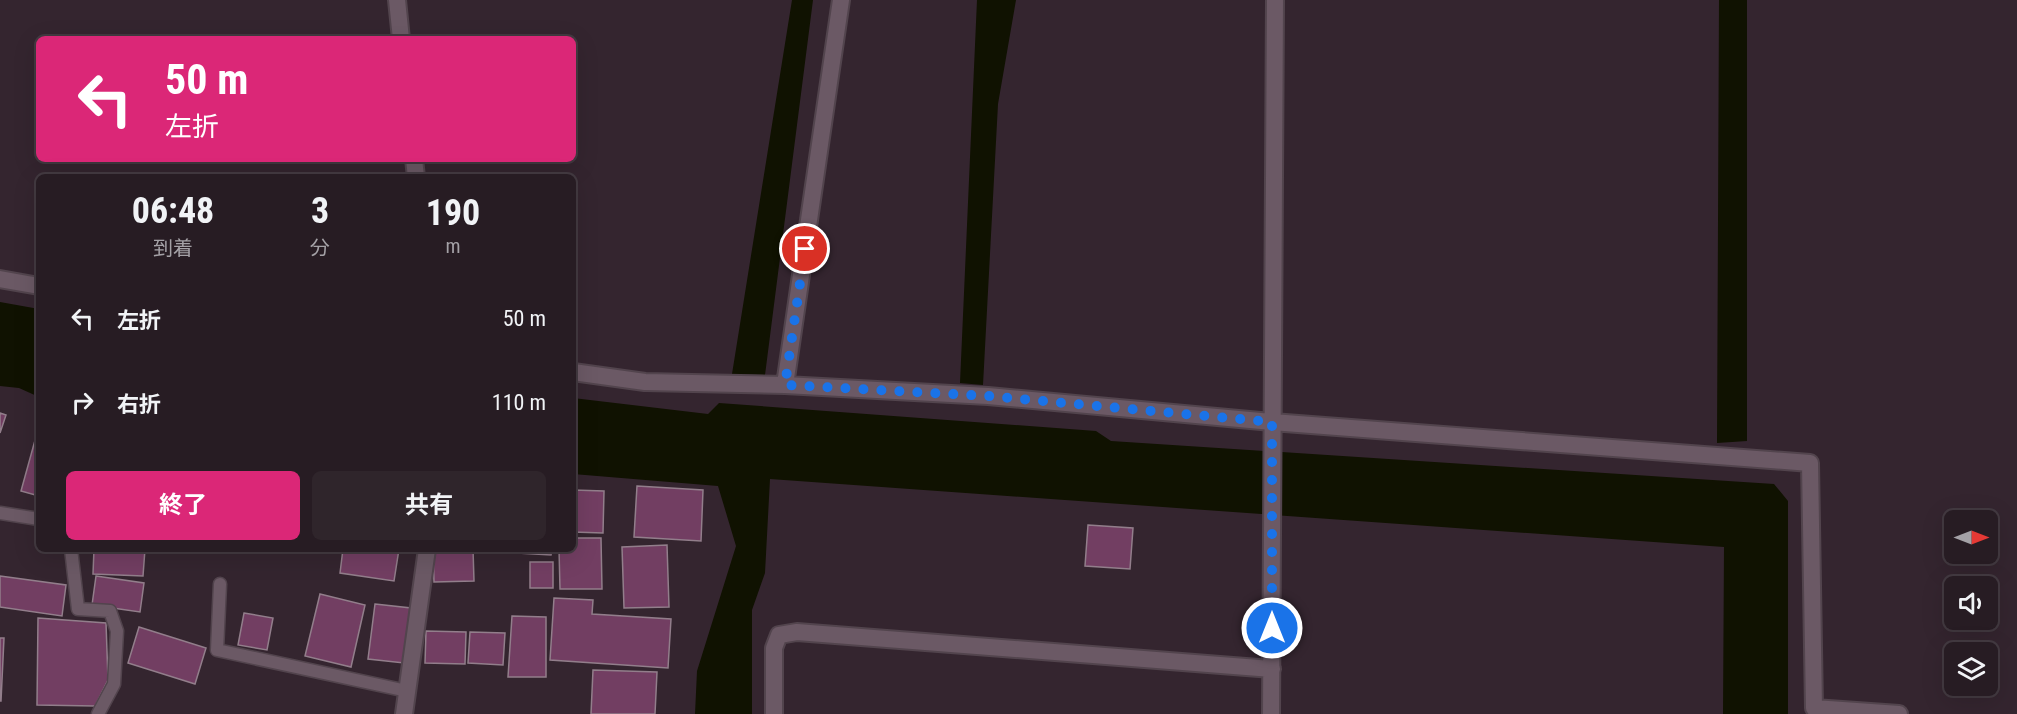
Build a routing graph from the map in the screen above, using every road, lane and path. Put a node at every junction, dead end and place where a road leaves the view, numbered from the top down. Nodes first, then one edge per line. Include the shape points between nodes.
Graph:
1 (397, 0) edge
2 (841, 0) edge
3 (1275, 0) edge
4 (401, 36) edge
5 (0, 279) edge
6 (36, 285) edge
7 (576, 372) edge
8 (785, 385) junction
9 (1272, 422) junction
10 (0, 513) edge
11 (36, 519) edge
12 (72, 552) edge
13 (427, 552) edge
14 (220, 584) dead end
15 (1272, 669) junction
16 (406, 691) junction
17 (98, 714) edge
18 (404, 714) edge
19 (774, 714) edge
20 (1271, 714) edge
21 (1899, 714) edge

1 - 4 street
2 - 8 street
3 - 9 street
5 - 6 street
7 - 8 street via 645,382
8 - 9 street via 988,396
9 - 15 street
9 - 21 street via 1810,463 1814,708
10 - 11 lane
12 - 17 lane via 78,609 110,611 117,630 114,684
13 - 16 street
14 - 16 lane via 217,650
15 - 19 street via 797,632 779,635 774,648
15 - 20 street
16 - 18 street

